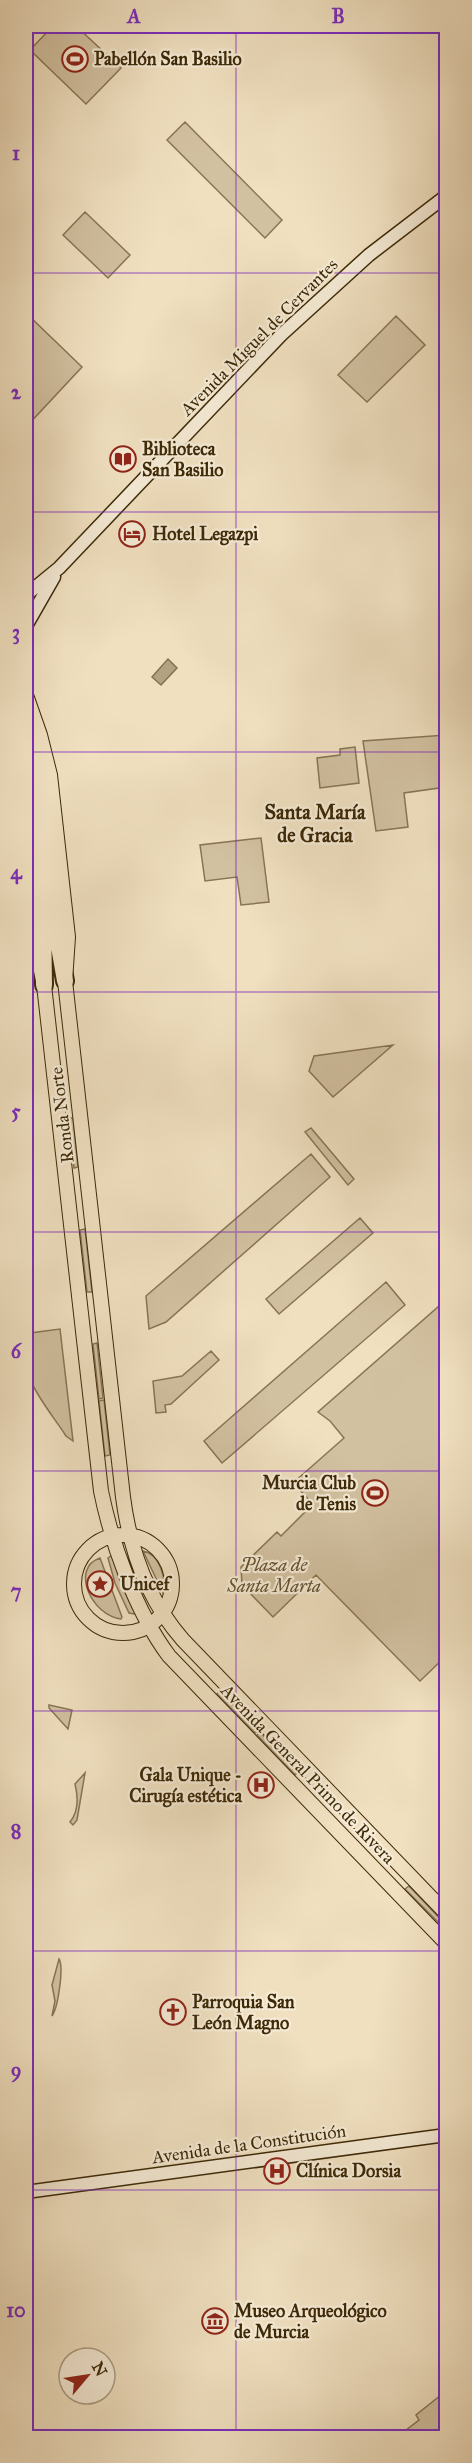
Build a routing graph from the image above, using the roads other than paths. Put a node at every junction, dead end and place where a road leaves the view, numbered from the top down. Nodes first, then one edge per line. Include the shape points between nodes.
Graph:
1 (447, 196) edge
2 (59, 568) junction
3 (26, 595) edge
4 (26, 626) edge
5 (26, 695) edge
6 (26, 735) edge
7 (26, 778) edge
8 (26, 875) edge
9 (65, 981) junction
10 (44, 985) junction
11 (112, 1535) junction
12 (128, 1535) junction
13 (161, 1613) junction
14 (150, 1624) junction
15 (447, 1913) edge
16 (447, 1943) edge
17 (447, 2135) edge
18 (26, 2192) edge

1 - 2 main road, Avenida Miguel de Cervantes via 369,255 281,335
2 - 3 main road, Avenida Miguel de Cervantes
2 - 4 main road, Avenida Miguel de Cervantes
5 - 9 main road, Ronda Norte via 50,776 68,937
6 - 9 highway via 37,767
7 - 10 highway via 43,917
8 - 10 main road, Ronda Norte
9 - 12 main road, Ronda Norte
10 - 11 main road, Ronda Norte via 101,1491
11 - 12 main road
11 - 14 main road, Ronda Norte
11 - 14 main road via 94,1543 80,1558 74,1581 79,1604 93,1622 114,1632 130,1633
12 - 13 main road, Ronda Norte
12 - 13 main road via 150,1544 167,1564 172,1588
13 - 14 main road
13 - 15 main road, Avenida General Primo de Rivera via 188,1646
14 - 16 main road, Avenida General Primo de Rivera via 173,1660
17 - 18 main road, Avenida de la Constitución

